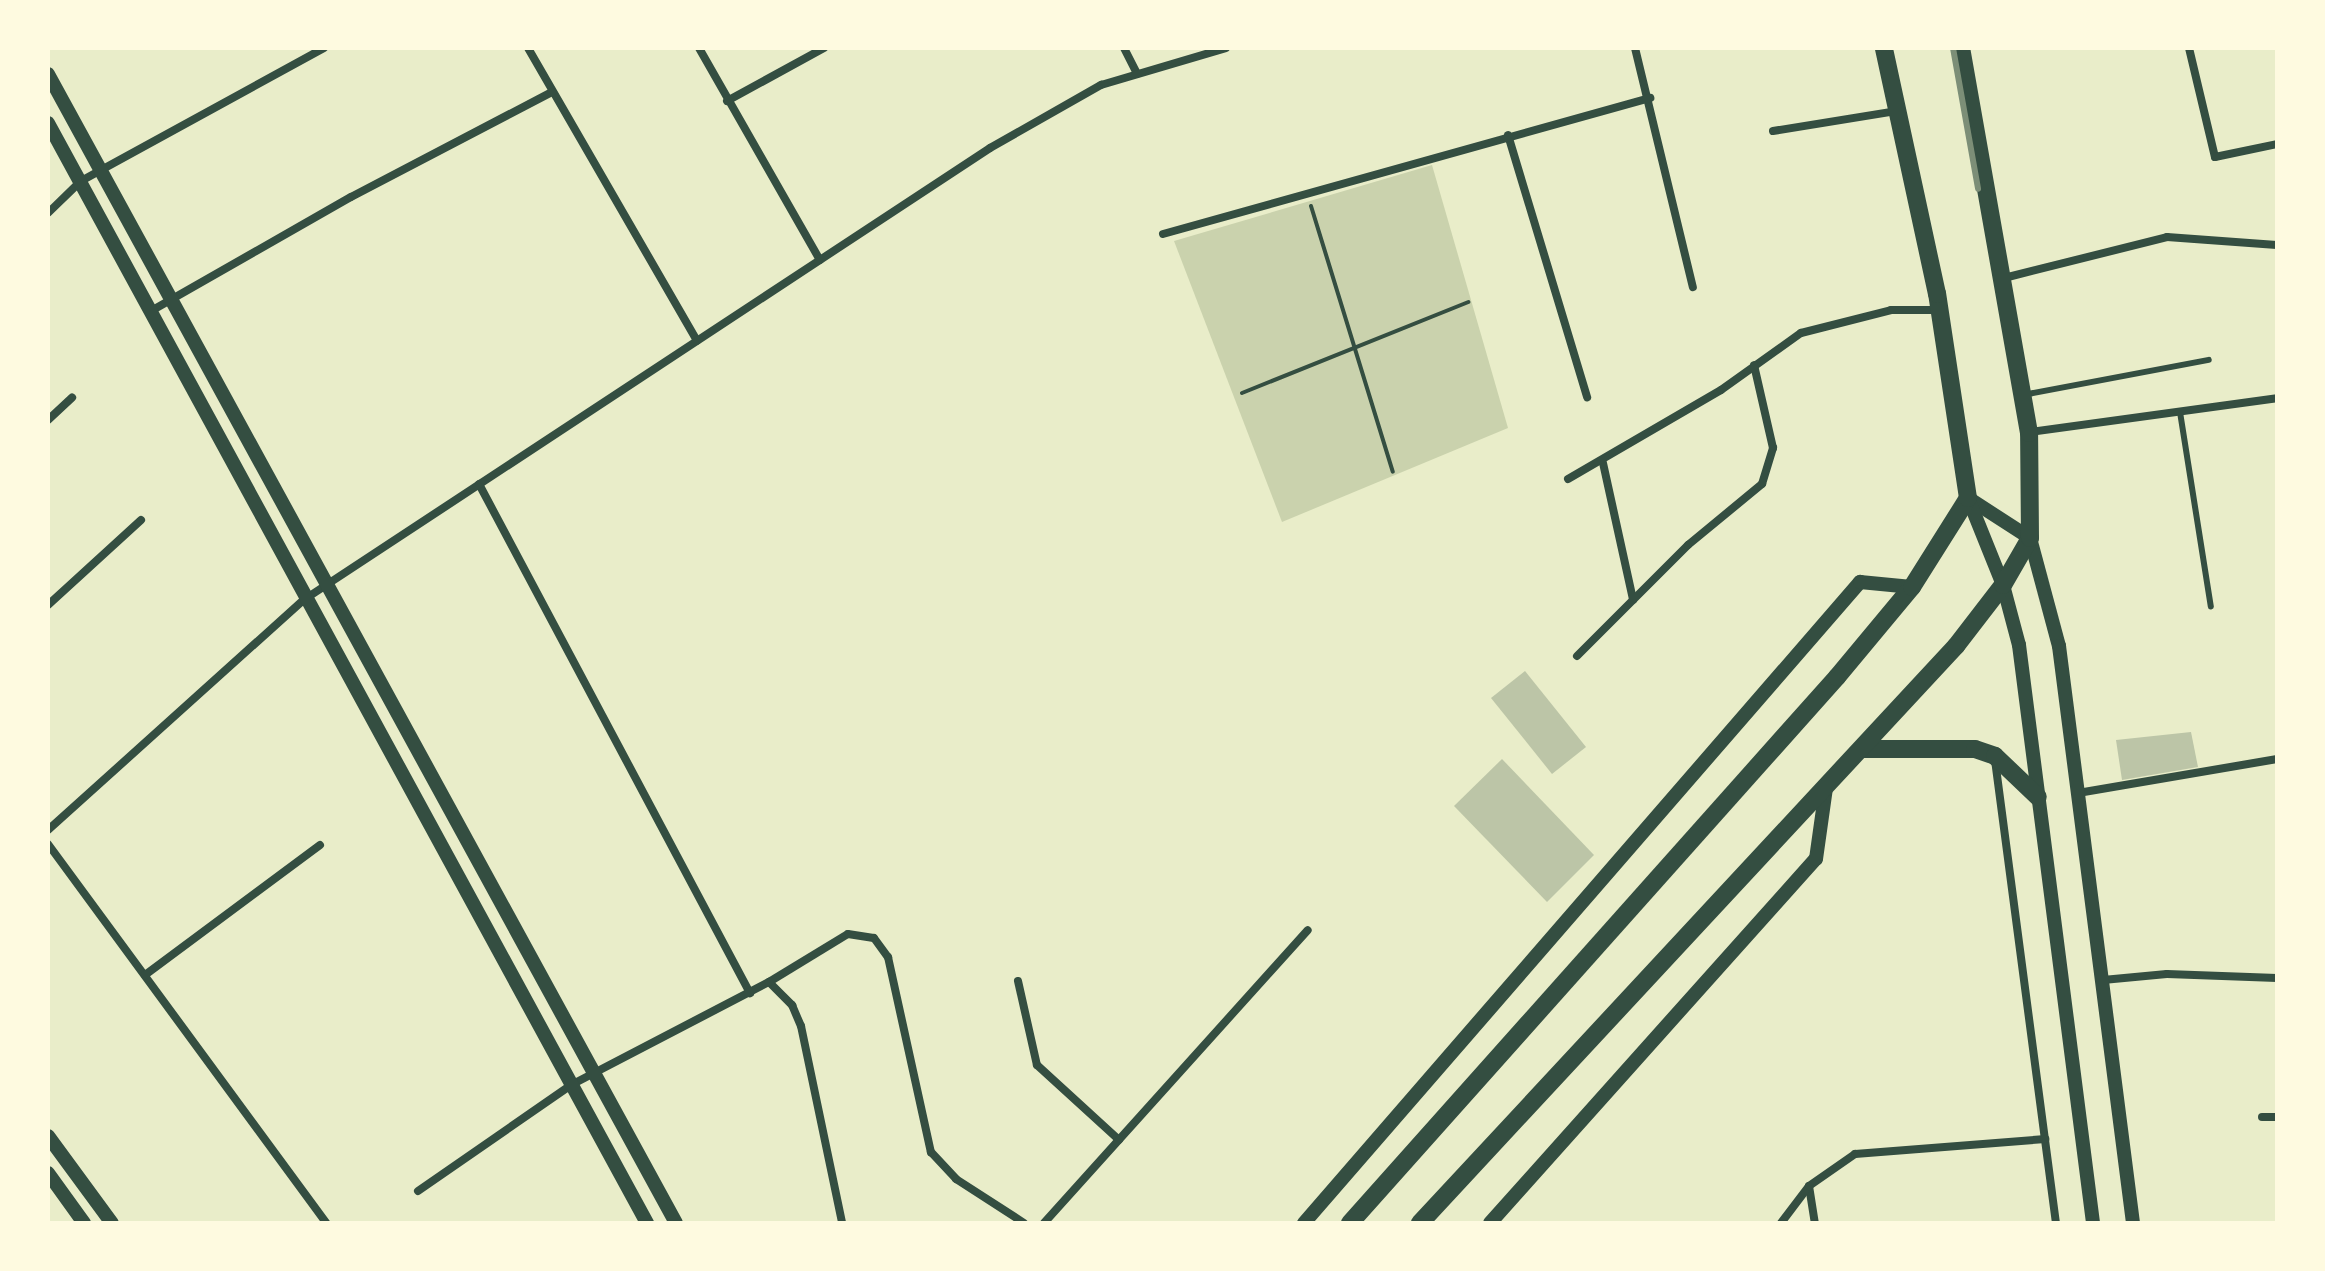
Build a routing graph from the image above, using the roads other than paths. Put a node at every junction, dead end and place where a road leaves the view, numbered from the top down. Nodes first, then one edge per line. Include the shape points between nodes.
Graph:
1 (324, 48) edge
2 (528, 48) edge
3 (699, 48) edge
4 (824, 48) edge
5 (1124, 48) edge
6 (1226, 48) edge
7 (1635, 48) edge
8 (1884, 48) edge
9 (1961, 48) edge
10 (2189, 48) edge
11 (48, 74) edge
12 (1137, 74) junction
13 (552, 92) junction
14 (1650, 98) junction
15 (727, 101) junction
16 (1898, 111) junction
17 (48, 123) edge
18 (1773, 131) dead end
19 (1508, 135) junction
20 (2277, 144) edge
21 (101, 171) junction
22 (81, 181) junction
23 (48, 213) edge
24 (1163, 234) dead end
25 (2277, 245) edge
26 (820, 260) junction
27 (2004, 278) junction
28 (1693, 287) dead end
29 (172, 300) junction
30 (1940, 310) junction
31 (151, 311) junction
32 (697, 341) junction
33 (2209, 360) dead end
34 (1754, 365) junction
35 (2023, 395) junction
36 (1587, 397) dead end
37 (72, 398) dead end
38 (2277, 398) edge
39 (2180, 412) junction
40 (48, 420) edge
41 (2029, 433) junction
42 (1603, 463) junction
43 (1568, 479) dead end
44 (479, 484) junction
45 (1968, 498) junction
46 (141, 520) dead end
47 (2030, 538) junction
48 (326, 585) junction
49 (2003, 585) junction
50 (1912, 587) junction
51 (305, 599) junction
52 (1633, 600) junction
53 (48, 605) edge
54 (2211, 607) dead end
55 (1577, 656) dead end
56 (1863, 749) junction
57 (1995, 756) junction
58 (2277, 759) edge
59 (1826, 788) junction
60 (2078, 793) junction
61 (2038, 797) junction
62 (48, 830) edge
63 (48, 844) edge
64 (320, 845) dead end
65 (1308, 930) dead end
66 (145, 975) junction
67 (2277, 978) edge
68 (2103, 980) junction
69 (1018, 981) dead end
70 (769, 982) junction
71 (750, 993) junction
72 (596, 1074) junction
73 (571, 1085) junction
74 (2262, 1117) dead end
75 (2277, 1117) edge
76 (48, 1136) edge
77 (2045, 1139) junction
78 (1119, 1140) junction
79 (48, 1173) edge
80 (1809, 1186) junction
81 (418, 1191) dead end
82 (84, 1223) edge
83 (112, 1223) edge
84 (326, 1223) edge
85 (647, 1223) edge
86 (676, 1223) edge
87 (842, 1223) edge
88 (1024, 1223) edge
89 (1044, 1223) edge
90 (1304, 1223) edge
91 (1350, 1223) edge
92 (1420, 1223) edge
93 (1490, 1223) edge
94 (1781, 1223) edge
95 (1815, 1223) edge
96 (2056, 1223) edge
97 (2093, 1223) edge
98 (2133, 1223) edge

1 - 21 street
2 - 13 street
3 - 15 street
4 - 15 street
5 - 12 street
6 - 12 street
7 - 14 street
8 - 16 highway
9 - 27 highway
10 - 20 street via 2215,157
11 - 21 street
12 - 26 street via 1101,85 990,148
13 - 29 street via 351,197
13 - 32 street
14 - 19 street
14 - 28 street
15 - 26 street
16 - 18 street
16 - 30 highway
17 - 22 street
19 - 24 street
19 - 36 street
21 - 22 street
21 - 29 street
22 - 23 street
22 - 31 street
25 - 27 street via 2167,237
26 - 32 street
27 - 35 highway
29 - 31 street
29 - 48 street
30 - 34 street via 1891,310 1801,333
30 - 45 highway
31 - 51 street
32 - 44 street
33 - 35 lane
34 - 42 street
34 - 52 street via 1773,448 1769,472
35 - 41 highway
37 - 40 street
38 - 39 street
39 - 41 street
39 - 54 lane
41 - 47 highway
42 - 43 street
42 - 52 street
44 - 48 street
44 - 71 street
45 - 47 street
45 - 49 street
45 - 50 highway
46 - 53 street
47 - 49 highway
47 - 60 street via 2059,646
48 - 51 street
48 - 72 street
49 - 56 highway
49 - 61 street via 2019,645
50 - 90 street via 1860,582
50 - 91 highway via 1565,987
51 - 62 street
51 - 73 street
52 - 55 street
56 - 57 highway via 1975,749
56 - 59 highway
57 - 61 highway
57 - 77 street
58 - 60 street
59 - 92 highway
59 - 93 street via 1816,859
60 - 68 street
61 - 97 street
63 - 66 street
64 - 66 street
65 - 78 street
66 - 84 street
67 - 68 street via 2167,974
68 - 98 street
69 - 78 street via 1037,1065
70 - 71 street
70 - 87 street via 792,1005 801,1026
70 - 88 street via 848,934 874,938 888,957 931,1152 956,1179
71 - 72 street
72 - 73 street
72 - 86 street
73 - 81 street
73 - 85 street
74 - 75 street
76 - 83 street
77 - 80 street via 1855,1154
77 - 96 street
78 - 89 street
79 - 82 street
80 - 94 street
80 - 95 street

